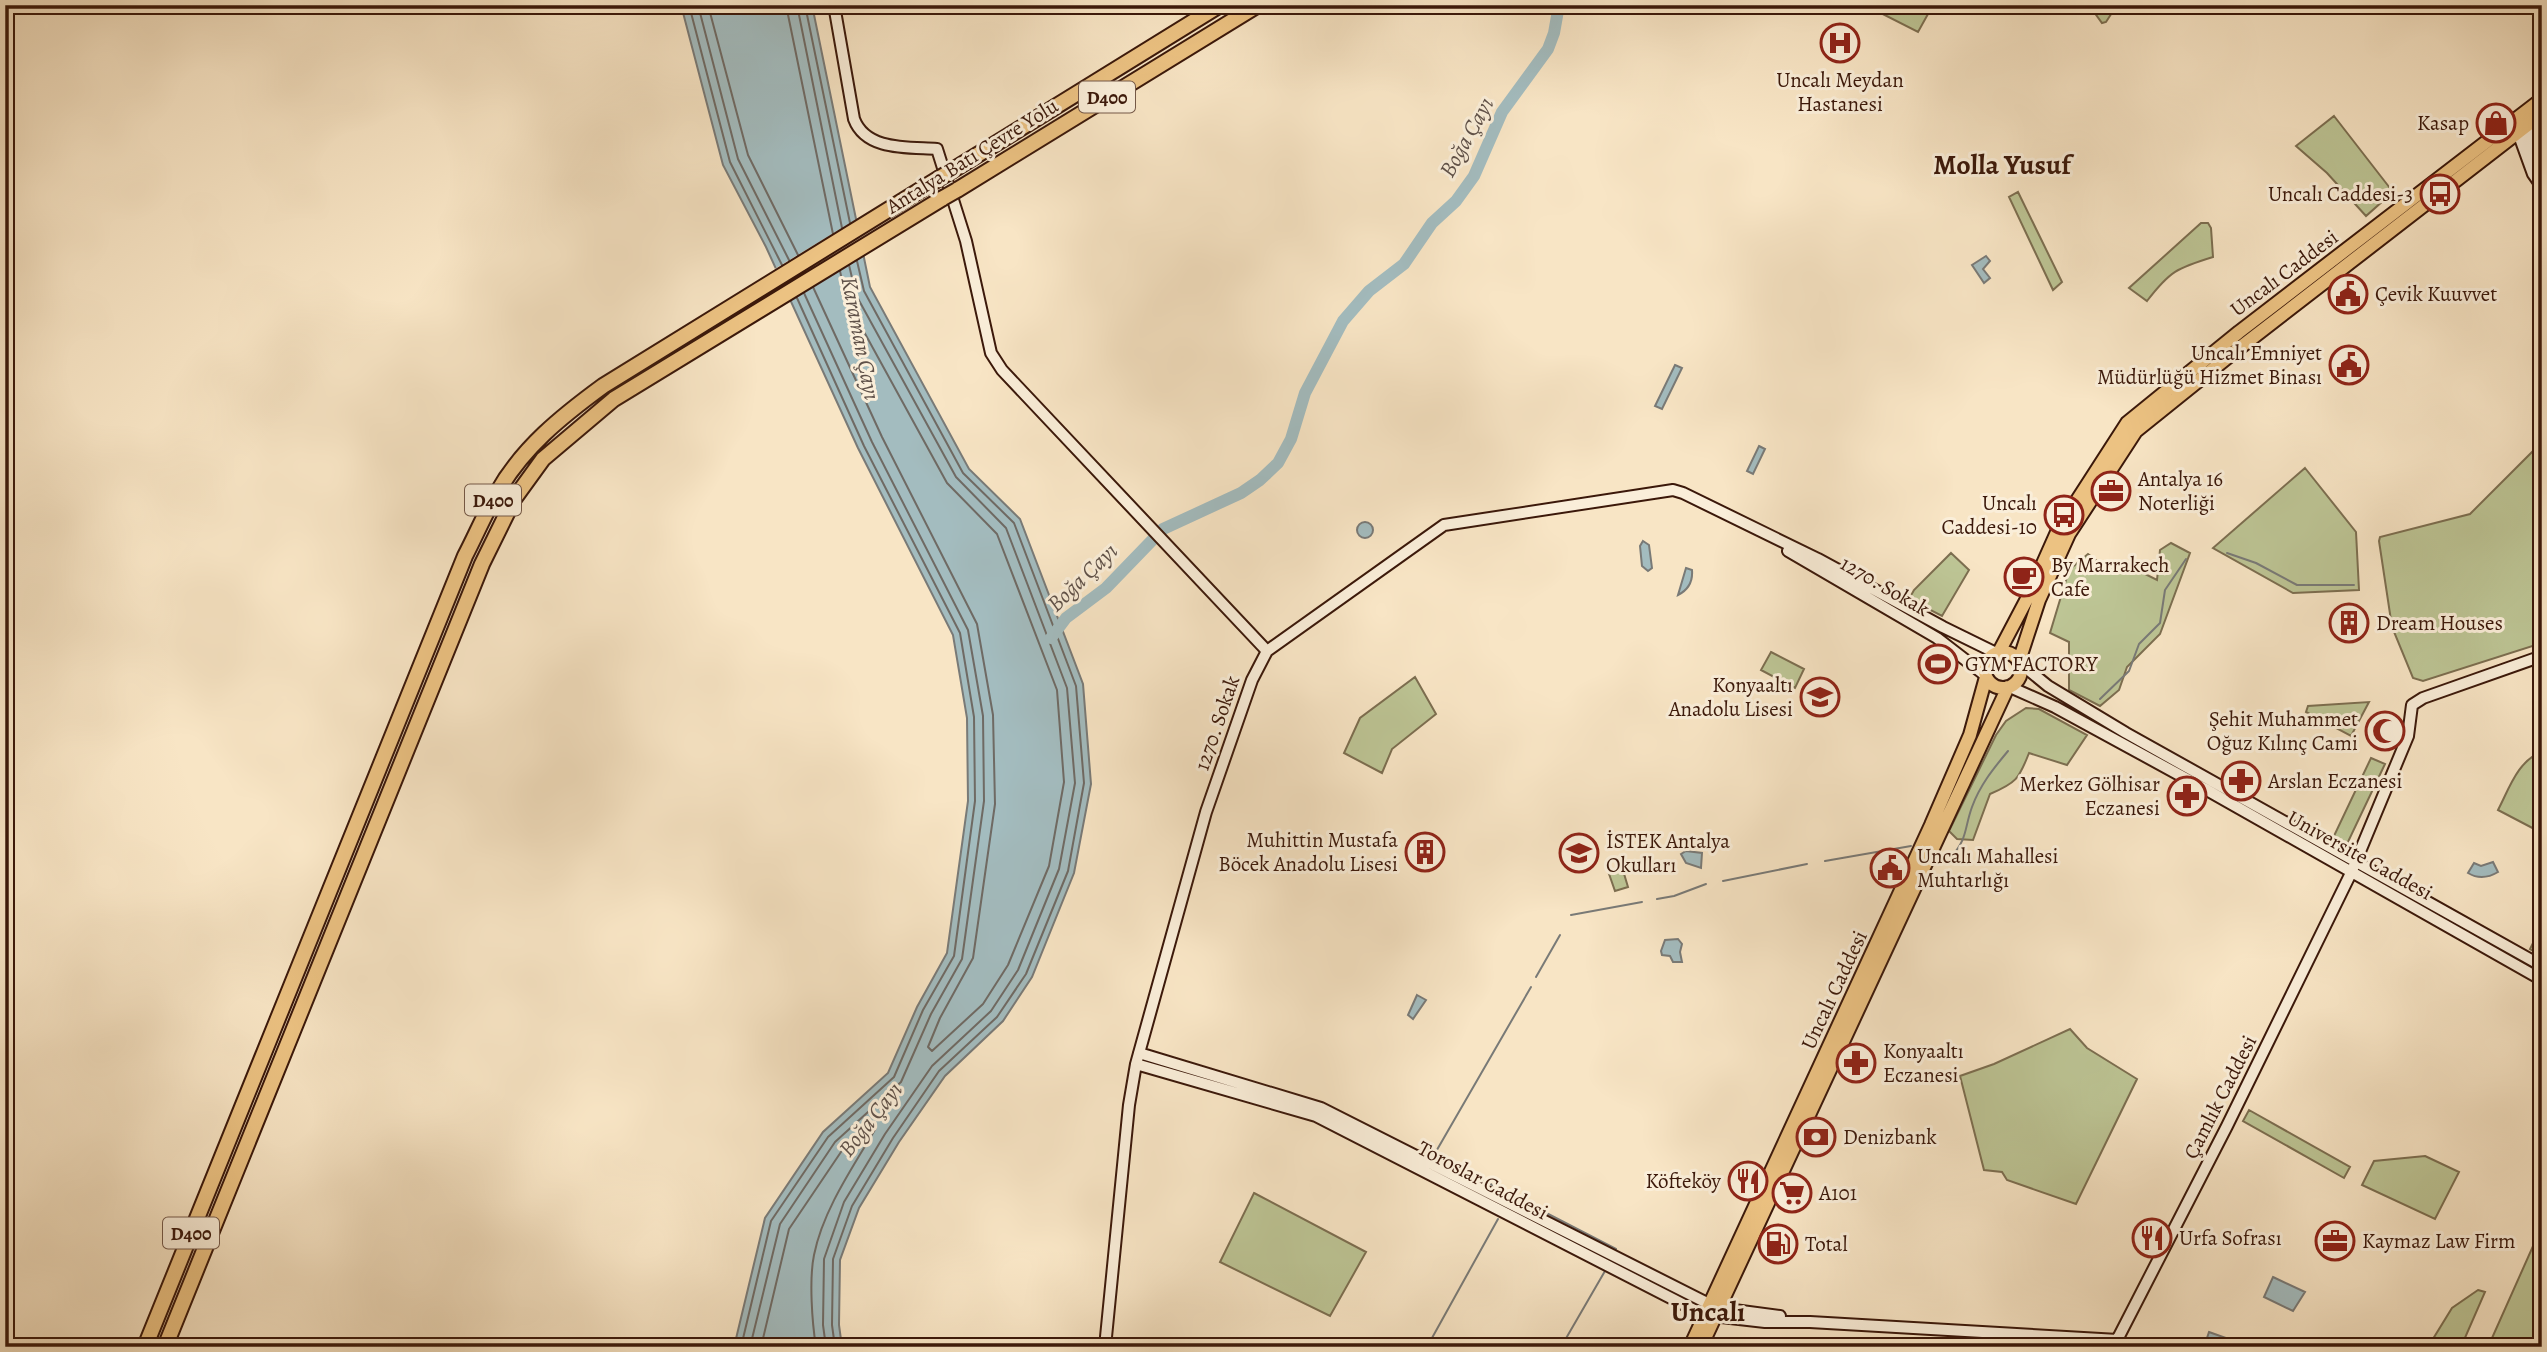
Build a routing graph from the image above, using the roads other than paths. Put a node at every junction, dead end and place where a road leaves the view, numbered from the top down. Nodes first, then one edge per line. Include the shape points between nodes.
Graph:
1 (834, 5) edge
2 (1220, 5) edge
3 (1258, 5) edge
4 (2542, 99) edge
5 (2542, 114) edge
6 (2519, 126) junction
7 (2541, 184) edge
8 (1763, 533) junction
9 (1268, 651) junction
10 (1998, 652) junction
11 (2542, 656) edge
12 (2020, 662) junction
13 (1986, 676) junction
14 (2009, 687) junction
15 (2353, 868) junction
16 (2542, 966) edge
17 (2542, 980) edge
18 (1138, 1058) junction
19 (1712, 1311) junction
20 (2116, 1344) edge
21 (145, 1347) edge
22 (165, 1347) edge
23 (1105, 1347) edge
24 (1690, 1347) edge
25 (1701, 1347) edge
26 (2132, 1347) edge

1 - 9 street via 858,130 884,145 937,149 966,242 991,353
2 - 21 highway, D400, bridge via 603,386 530,447 498,491 466,556
3 - 22 highway, Antalya Batı Çevre Yolu / D400, bridge via 614,400 542,459 514,499 482,564
4 - 6 main road, Uncalı Caddesi
5 - 6 main road, Uncalı Caddesi
6 - 7 street via 2533,174
6 - 10 main road, Uncalı Caddesi via 2239,332 2127,423 2058,530
6 - 12 main road, Uncalı Caddesi via 2136,431 2069,534 2039,600
8 - 9 street, 1270. Sokak via 1673,491 1444,525
8 - 10 street, 1270. Sokak
8 - 13 street, 1270. Sokak via 1937,638
9 - 18 street, 1270. Sokak via 1252,681 1206,812
10 - 12 main road via 2011,653
10 - 13 main road via 1986,663
11 - 15 street, Çamlık Caddesi via 2412,705 2408,736
12 - 14 main road via 2019,679
12 - 15 street, Universite Caddesi via 2048,686
13 - 14 main road via 1998,687
13 - 19 main road, Uncalı Caddesi via 1970,735
14 - 15 street, Universite Caddesi via 2055,707
14 - 19 main road, Uncalı Caddesi
15 - 16 street, Universite Caddesi
15 - 17 street, Universite Caddesi
15 - 20 street, Çamlık Caddesi
18 - 19 street, Toroslar Caddesi via 1318,1112
18 - 23 street, 1270. Sokak via 1129,1105
19 - 20 street, Toroslar Caddesi via 1766,1322
19 - 24 main road
19 - 25 main road
20 - 26 street, Toroslar Caddesi

